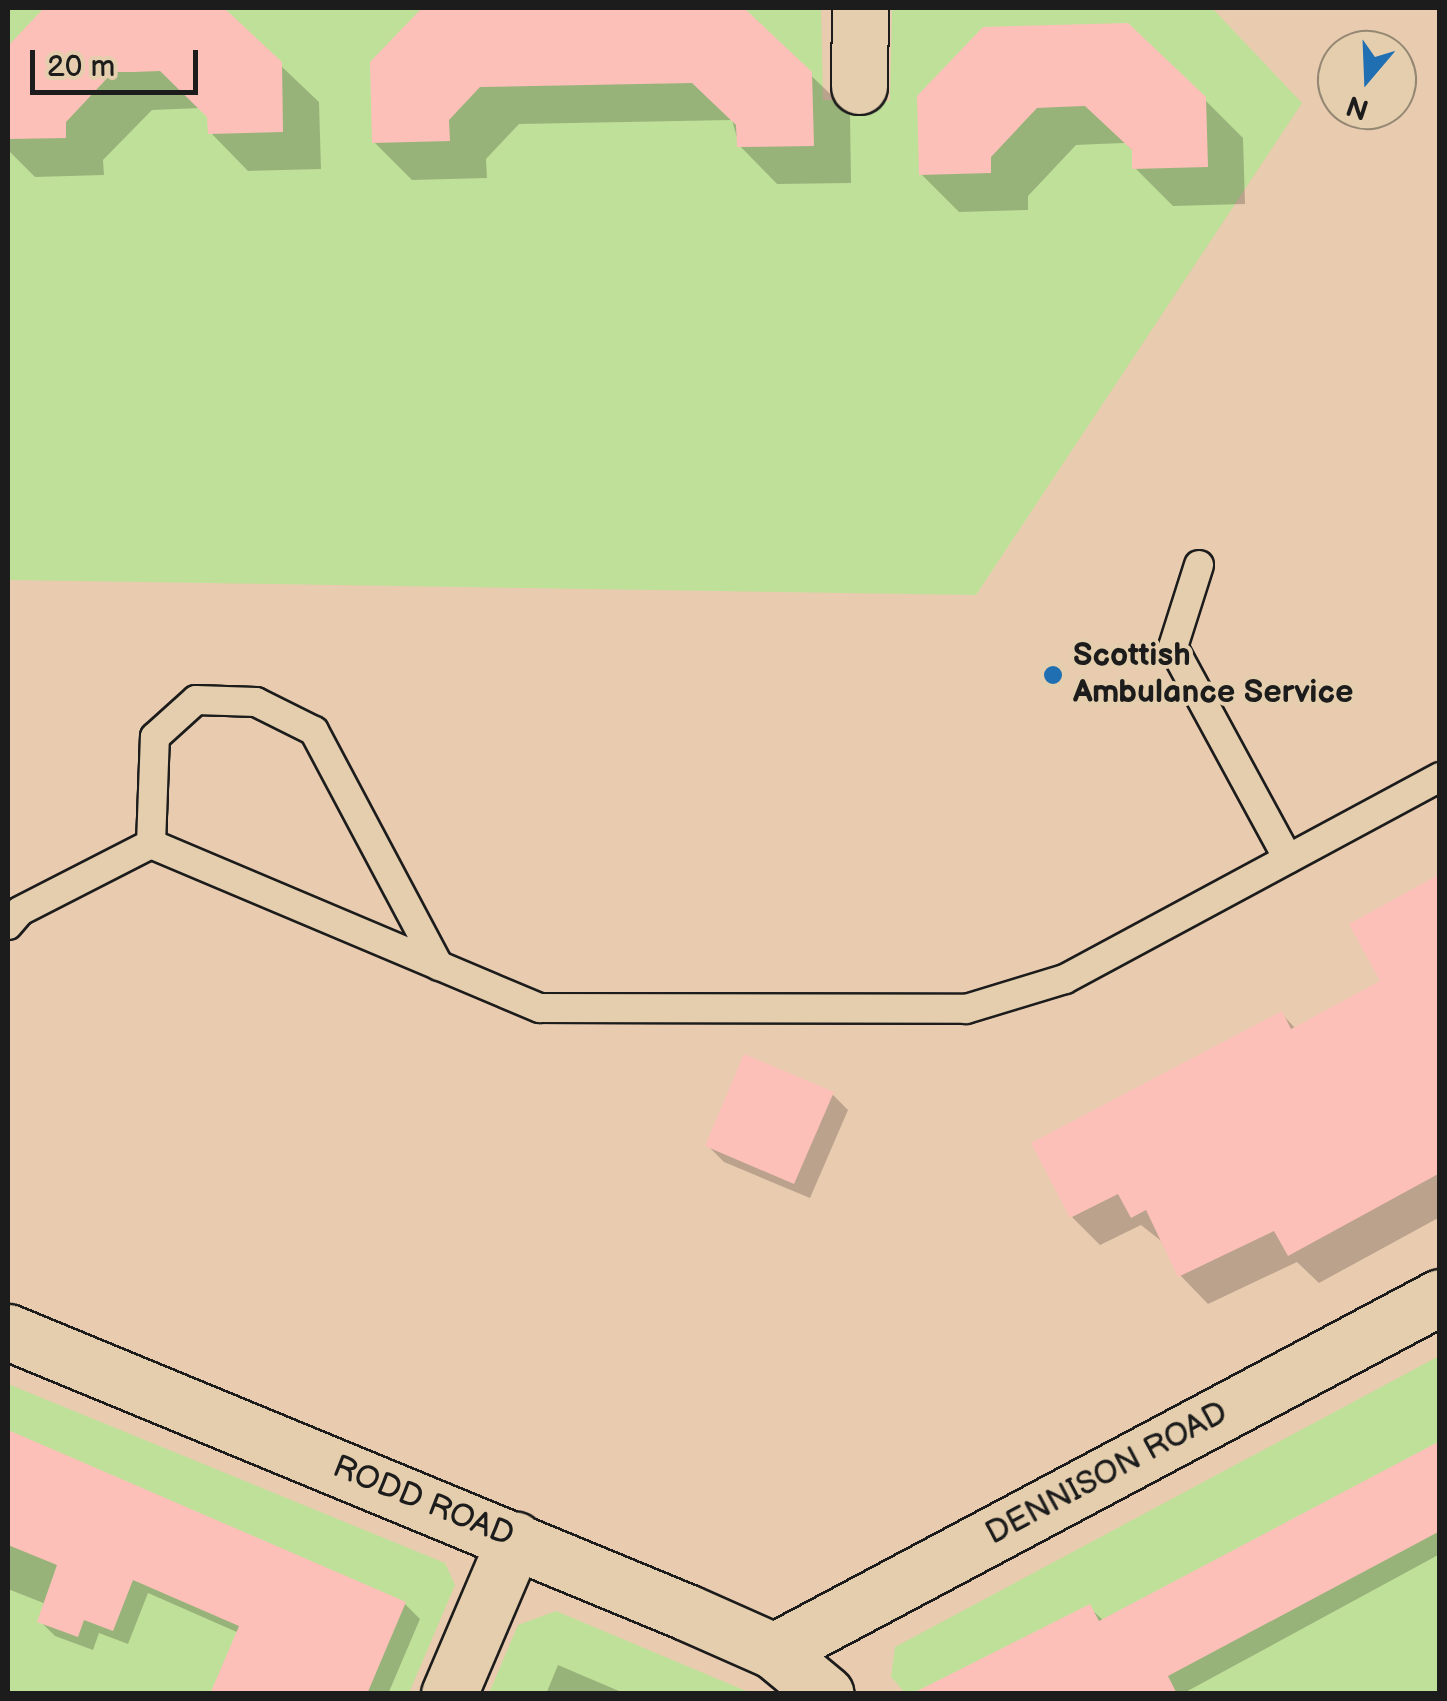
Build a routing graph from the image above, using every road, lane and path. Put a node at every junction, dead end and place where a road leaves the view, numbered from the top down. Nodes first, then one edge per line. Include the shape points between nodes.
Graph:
1 (860, 8) edge
2 (859, 86) dead end
3 (1199, 566) dead end
4 (1440, 777) edge
5 (150, 844) junction
6 (1288, 858) junction
7 (8, 925) edge
8 (440, 966) junction
9 (1440, 1297) edge
10 (8, 1332) edge
11 (514, 1539) junction
12 (774, 1651) junction
13 (449, 1694) edge
14 (826, 1694) edge

1 - 2 street
3 - 6 lane via 1174,647
4 - 6 lane
5 - 7 lane via 20,910
5 - 8 lane
5 - 8 lane via 155,737 196,700 256,702 314,731
6 - 8 lane via 1065,978 966,1009 540,1008
9 - 12 street, DENNISON ROAD
10 - 11 street, RODD ROAD
11 - 12 street, RODD ROAD
11 - 13 street
12 - 14 street, RODD ROAD

